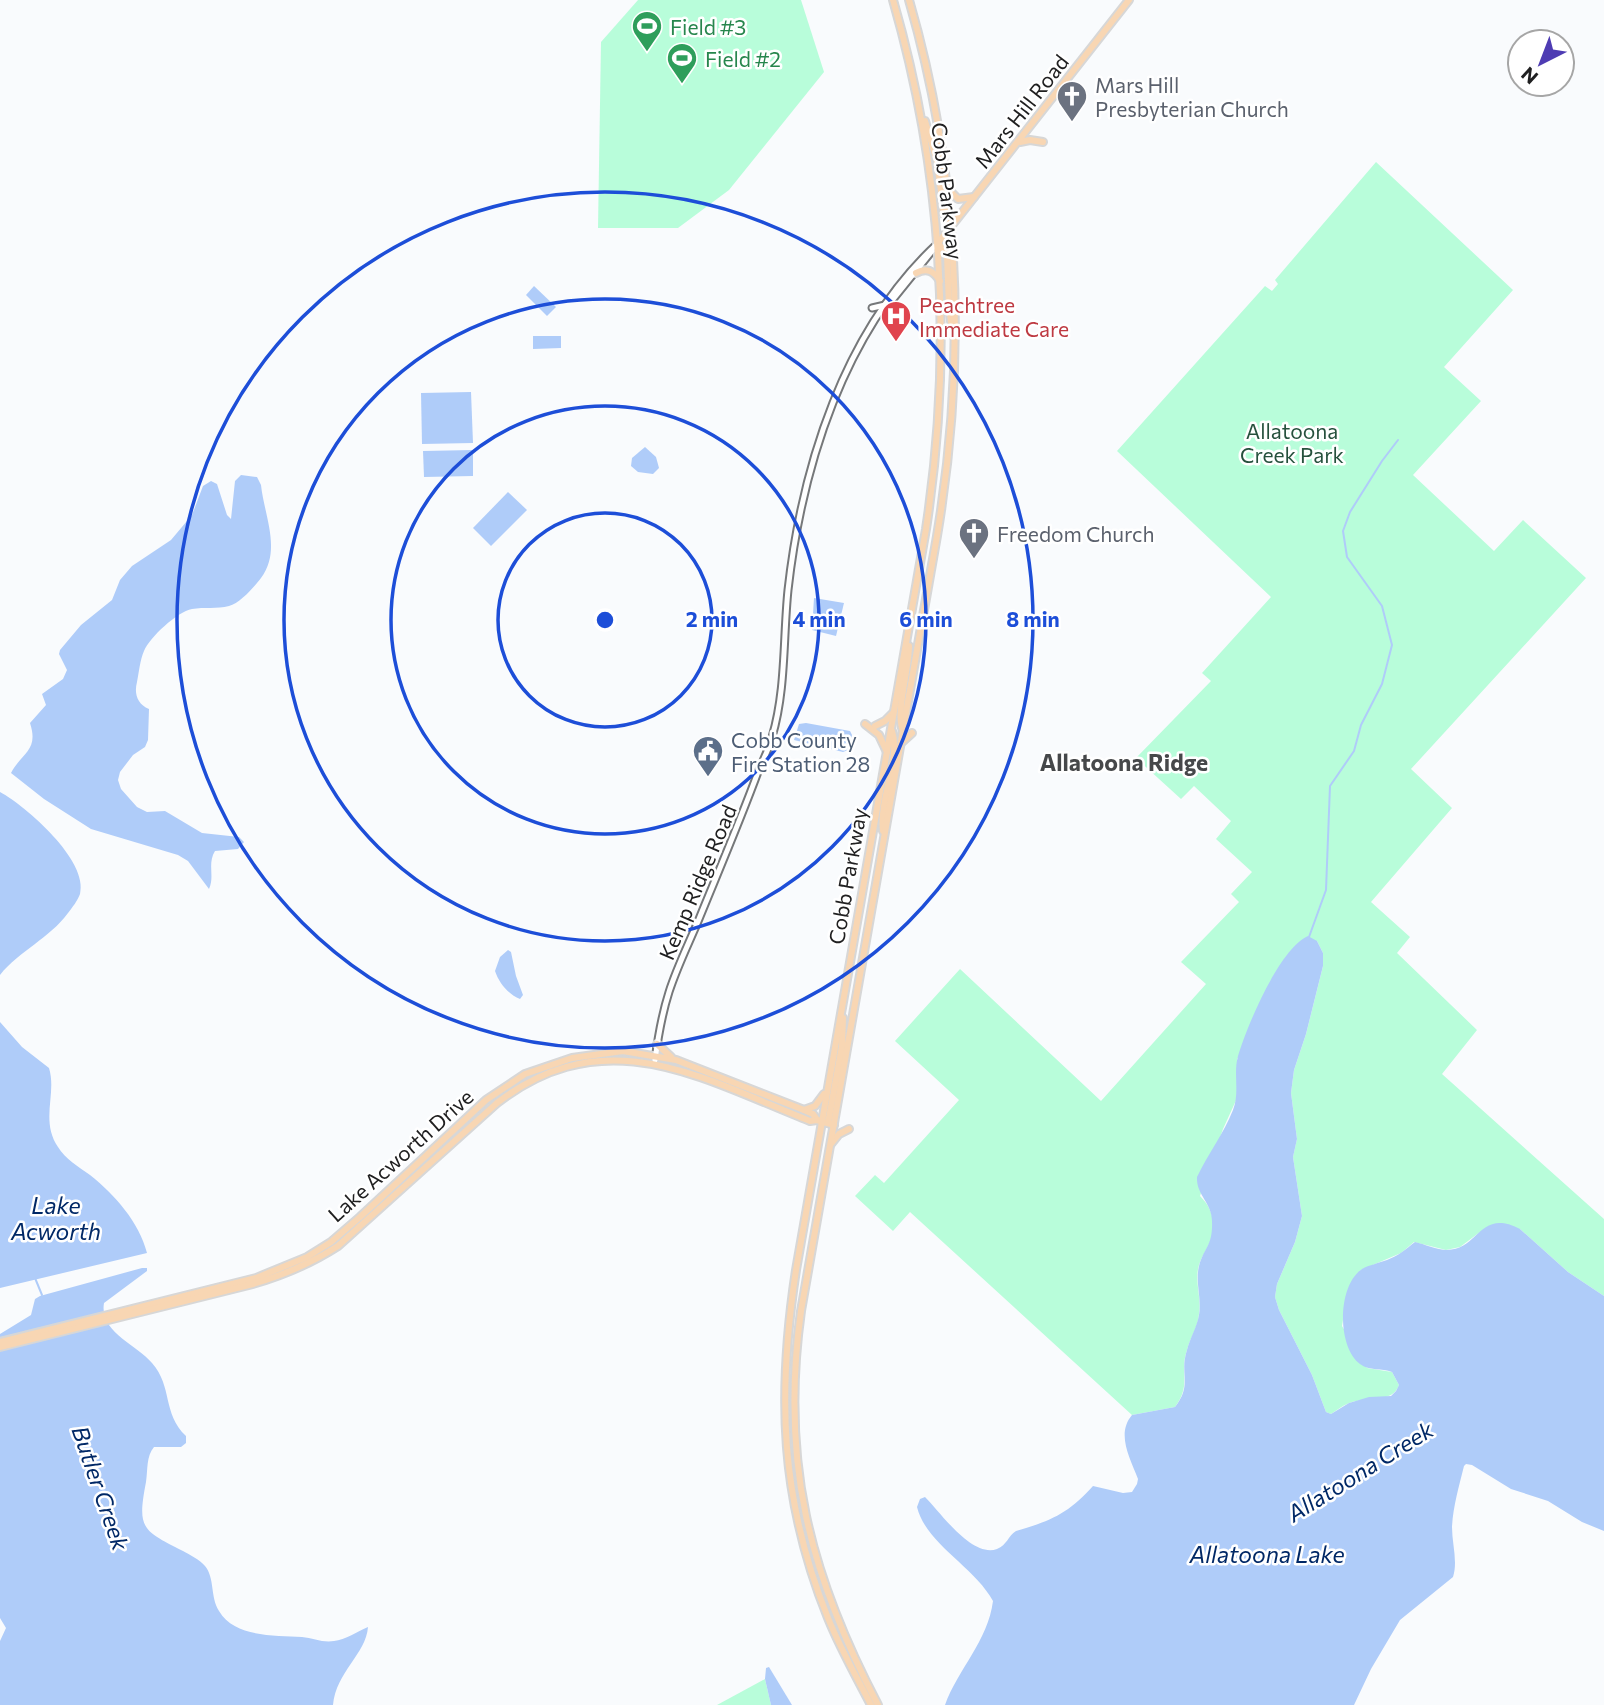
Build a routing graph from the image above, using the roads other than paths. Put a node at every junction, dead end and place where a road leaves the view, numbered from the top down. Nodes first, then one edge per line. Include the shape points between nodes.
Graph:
1 (893, 0) edge
2 (909, 0) edge
3 (1129, 0) edge
4 (919, 106) junction
5 (1043, 142) dead end
6 (1018, 143) junction
7 (948, 188) junction
8 (976, 196) junction
9 (952, 226) junction
10 (938, 243) junction
11 (916, 273) junction
12 (940, 281) junction
13 (885, 304) junction
14 (872, 308) dead end
15 (880, 314) junction
16 (956, 347) junction
17 (908, 633) junction
18 (894, 711) junction
19 (865, 724) dead end
20 (875, 726) dead end
21 (891, 729) junction
22 (903, 731) junction
23 (912, 733) dead end
24 (901, 743) junction
25 (887, 752) junction
26 (885, 836) junction
27 (841, 1012) junction
28 (657, 1044) junction
29 (655, 1059) junction
30 (676, 1059) junction
31 (828, 1082) junction
32 (804, 1110) junction
33 (825, 1122) junction
34 (849, 1129) dead end
35 (830, 1146) junction
36 (159, 1305) junction
37 (0, 1342) edge
38 (0, 1348) edge
39 (802, 1494) junction
40 (792, 1496) junction
41 (871, 1705) edge
42 (878, 1705) edge

1 - 4 main road, Cobb Parkway
2 - 7 main road, Cobb Parkway via 931,88
3 - 6 main road, Mars Hill Road
4 - 9 main road via 937,161 944,214
4 - 10 main road, Cobb Parkway
5 - 6 main road
6 - 8 main road, Mars Hill Road
7 - 8 main road via 961,200
7 - 9 main road, Cobb Parkway
8 - 9 main road, Mars Hill Road
9 - 10 main road, Mars Hill Road
9 - 16 main road, Cobb Parkway
10 - 11 street
10 - 12 main road, Cobb Parkway
10 - 13 street
10 - 16 main road via 947,254
11 - 12 main road via 928,270
11 - 15 street
12 - 17 main road, Cobb Parkway via 942,356 935,467
13 - 14 street
13 - 15 street
15 - 28 street, Kemp Ridge Road via 846,372 806,491 785,623 782,687 771,740 674,979
16 - 22 main road, Cobb Parkway via 946,480
17 - 18 main road, Cobb Parkway
17 - 22 main road via 899,718
18 - 20 main road
18 - 21 main road, Cobb Parkway
19 - 25 main road via 879,735
21 - 25 main road, Cobb Parkway
21 - 26 main road via 894,744 884,805
22 - 24 main road, Cobb Parkway
23 - 24 main road
24 - 26 main road, Cobb Parkway
25 - 27 main road, Cobb Parkway
26 - 33 main road, Cobb Parkway
27 - 31 main road, Cobb Parkway
27 - 33 main road via 842,1046
28 - 29 street, Kemp Ridge Road
28 - 30 main road
29 - 30 main road, Lake Acworth Drive
29 - 33 main road, Lake Acworth Drive via 810,1121
29 - 36 main road, Lake Acworth Drive via 588,1063 521,1085 338,1246 310,1264 281,1276
30 - 32 main road, Lake Acworth Drive
31 - 32 main road via 820,1102
31 - 33 main road, Cobb Parkway
32 - 33 main road, Lake Acworth Drive
33 - 35 main road, Cobb Parkway
33 - 40 main road, Cobb Parkway via 786,1345 784,1415
34 - 35 main road
35 - 39 main road, Cobb Parkway via 796,1354 795,1439
36 - 37 main road, Lake Acworth Drive
36 - 38 main road, Lake Acworth Drive
39 - 40 main road
39 - 42 main road, Cobb Parkway via 825,1588
40 - 41 main road, Cobb Parkway via 821,1599

